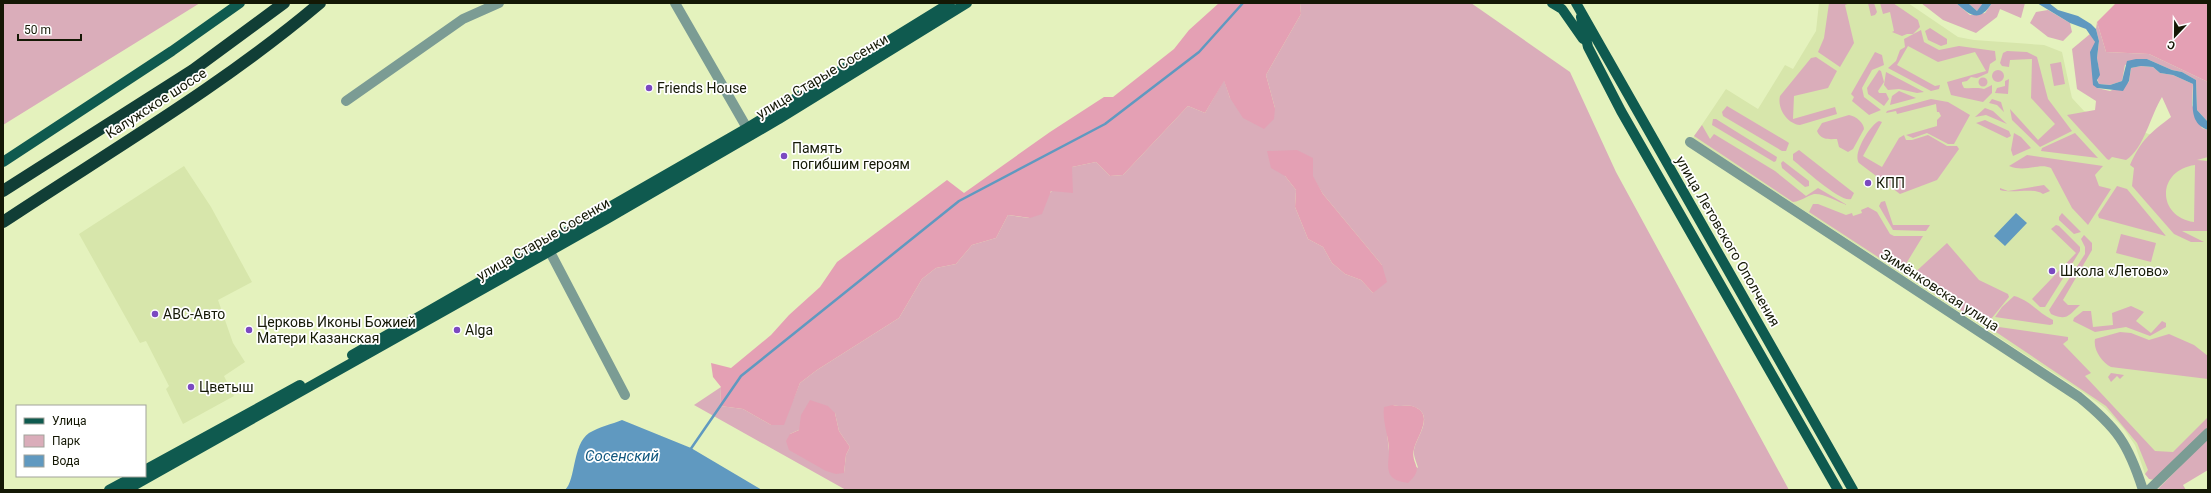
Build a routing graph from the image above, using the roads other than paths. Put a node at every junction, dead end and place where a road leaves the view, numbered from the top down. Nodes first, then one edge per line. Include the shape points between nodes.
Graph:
1 (240, 3) edge
2 (284, 3) edge
3 (320, 3) edge
4 (499, 3) edge
5 (675, 3) edge
6 (950, 3) edge
7 (967, 3) edge
8 (1552, 3) edge
9 (1577, 4) edge
10 (1588, 47) junction
11 (346, 101) dead end
12 (749, 132) junction
13 (1690, 142) dead end
14 (3, 162) edge
15 (3, 191) edge
16 (3, 222) edge
17 (550, 252) junction
18 (625, 395) dead end
19 (2208, 433) edge
20 (146, 469) edge
21 (133, 477) edge
22 (109, 490) edge
23 (126, 490) edge
24 (1838, 490) edge
25 (1853, 490) edge
26 (2143, 490) edge
27 (2149, 490) edge

1 - 14 main road
2 - 15 highway, Калужское шоссе via 193,70
3 - 16 highway, Калужское шоссе via 288,30 208,87
4 - 11 street via 462,19
5 - 12 street
6 - 12 main road, улица Старые Сосенки
7 - 12 main road, улица Старые Сосенки
8 - 10 main road via 1562,10
9 - 10 main road, улица Летовского Ополчения
9 - 25 main road, улица Летовского Ополчения
10 - 24 main road, улица Летовского Ополчения via 1621,111
12 - 17 main road, улица Старые Сосенки
12 - 20 main road, улица Старые Сосенки
13 - 26 street, Зимёнковская улица via 2079,397 2100,414 2117,433 2129,451
17 - 18 street
17 - 23 main road, улица Старые Сосенки
19 - 27 street
21 - 22 main road

